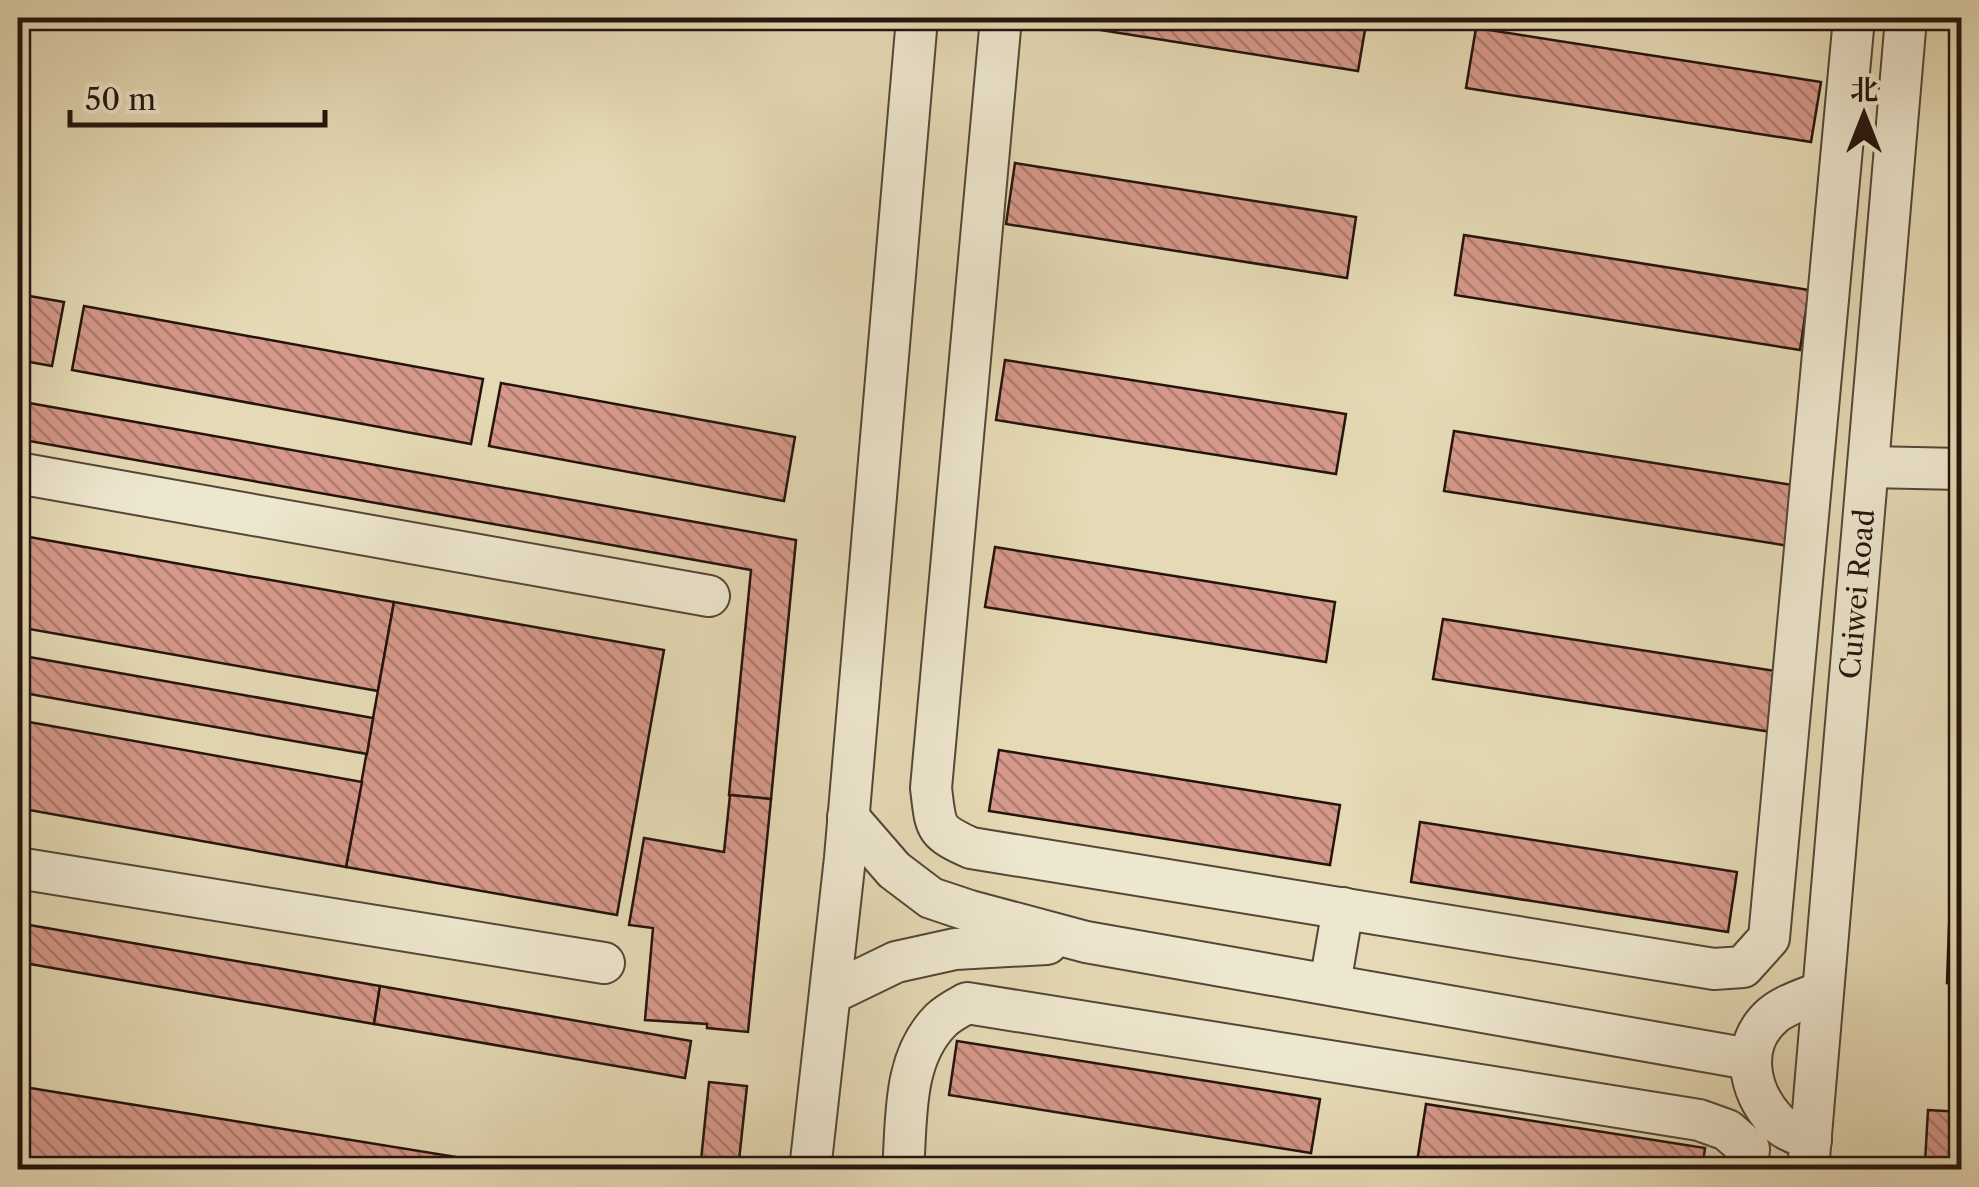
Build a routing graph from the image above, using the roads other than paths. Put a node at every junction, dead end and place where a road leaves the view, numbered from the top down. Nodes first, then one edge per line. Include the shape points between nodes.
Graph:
1 (917, 18) edge
2 (1001, 18) edge
3 (1854, 18) edge
4 (1906, 18) edge
5 (1868, 468) junction
6 (1962, 469) edge
7 (18, 473) edge
8 (709, 596) dead end
9 (848, 818) junction
10 (18, 868) edge
11 (1343, 908) junction
12 (1086, 942) junction
13 (604, 963) dead end
14 (1330, 984) junction
15 (1823, 991) junction
16 (830, 994) junction
17 (1749, 1060) junction
18 (1809, 1155) edge
19 (810, 1170) edge
20 (902, 1170) edge
21 (1747, 1170) edge

1 - 9 street
2 - 11 street via 931,788 935,820 945,836 971,848
3 - 11 street via 1768,938 1743,967 1714,969
4 - 5 street, Cuiwei Road
5 - 6 street
5 - 15 street, Cuiwei Road
7 - 8 street
9 - 12 street via 894,870 931,898
9 - 16 street
10 - 13 street
11 - 14 street
12 - 14 street
12 - 16 street via 954,949 896,962
14 - 17 street
15 - 17 street via 1774,1014
15 - 18 street, Cuiwei Road
16 - 19 street
17 - 18 street via 1756,1091
20 - 21 street via 911,1070 942,1018 967,1002 1700,1120 1727,1130 1749,1149

